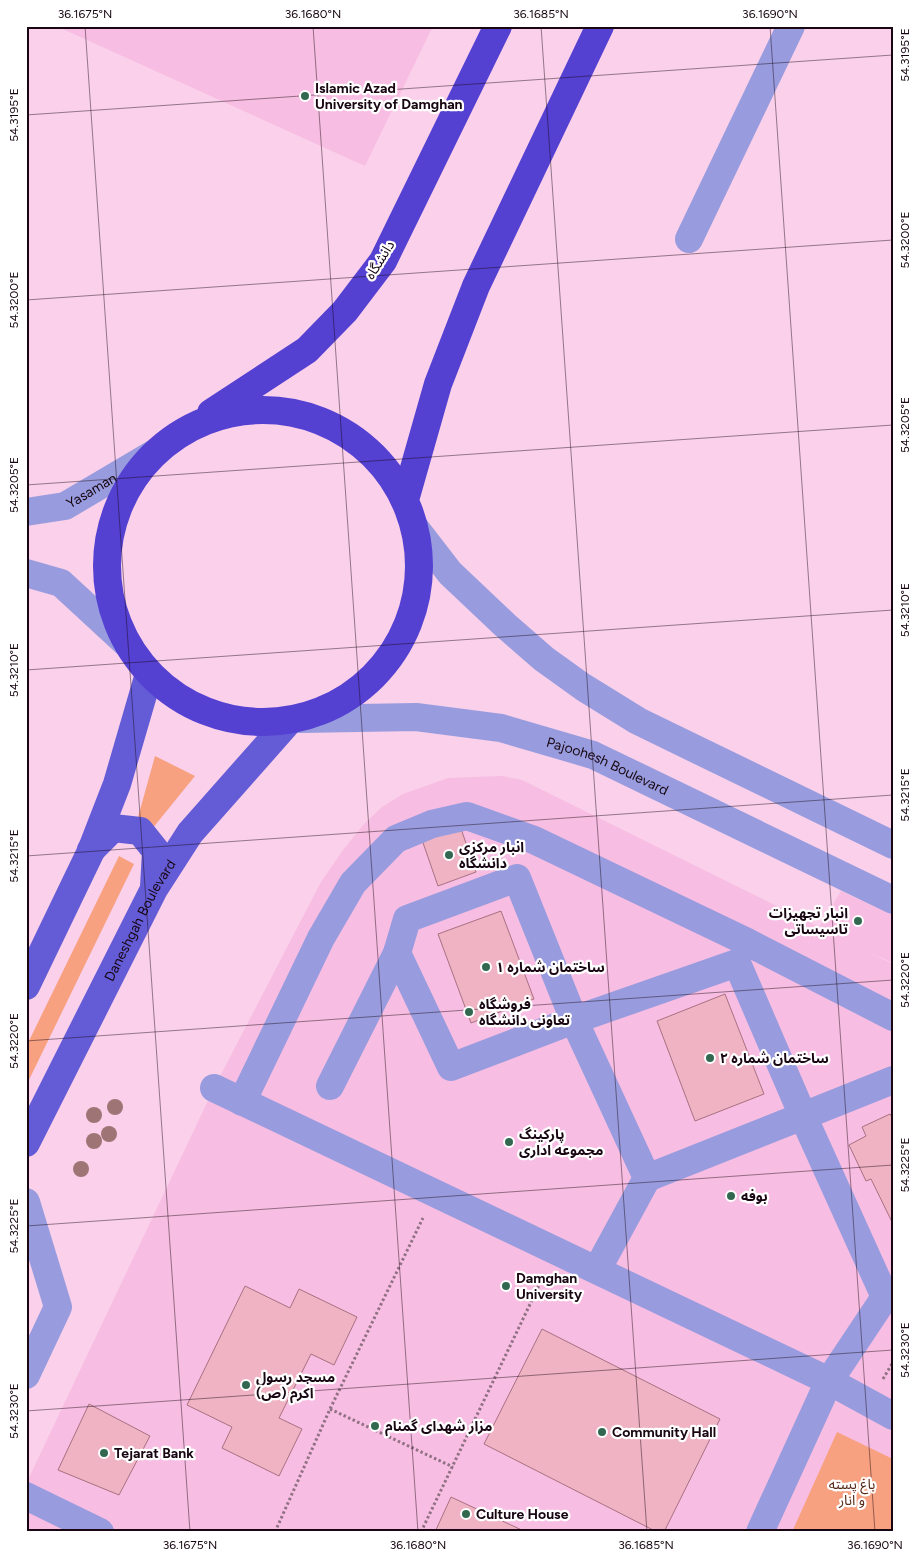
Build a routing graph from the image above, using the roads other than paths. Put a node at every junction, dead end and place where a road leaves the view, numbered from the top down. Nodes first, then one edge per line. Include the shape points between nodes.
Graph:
1 (498, 26) edge
2 (600, 26) edge
3 (791, 26) edge
4 (689, 239) dead end
5 (185, 429) junction
6 (152, 454) junction
7 (406, 500) junction
8 (26, 512) edge
9 (416, 529) junction
10 (26, 573) edge
11 (126, 643) junction
12 (149, 674) junction
13 (295, 720) junction
14 (534, 840) junction
15 (893, 845) edge
16 (91, 851) junction
17 (517, 878) junction
18 (154, 889) junction
19 (893, 900) edge
20 (742, 952) junction
21 (396, 953) junction
22 (26, 986) edge
23 (893, 1018) edge
24 (574, 1020) junction
25 (893, 1080) edge
26 (330, 1086) dead end
27 (214, 1088) dead end
28 (242, 1102) junction
29 (803, 1116) junction
30 (26, 1143) edge
31 (647, 1178) junction
32 (26, 1202) edge
33 (597, 1270) junction
34 (889, 1295) edge
35 (26, 1375) edge
36 (829, 1381) junction
37 (893, 1416) edge
38 (26, 1496) edge
39 (100, 1532) edge
40 (760, 1532) edge

1 - 5 highway, دانشگاه via 383,261 345,311 307,350
2 - 7 highway via 476,286 438,384
3 - 4 street
5 - 6 highway
5 - 7 highway via 225,413 268,408 311,416 350,435 382,463
6 - 8 street, Yasaman via 65,506
6 - 11 highway via 127,486 112,524 106,565 111,605
7 - 9 highway
9 - 13 highway via 420,570 414,610 397,648 371,680 338,705
9 - 15 street via 450,573 498,619 544,660 583,688 638,721
10 - 11 street via 61,583
11 - 12 highway
12 - 13 highway via 179,699 213,716 251,723
12 - 16 main road via 117,784
13 - 18 main road, Daneshgah Boulevard via 190,833
13 - 19 street, Pajoohesh Boulevard via 416,717 501,728 593,754
14 - 17 street
14 - 20 street
14 - 28 street via 467,816 432,824 396,839 353,884 326,930
16 - 18 main road via 113,828 140,831 156,851
16 - 22 main road
17 - 21 street via 407,919
17 - 24 street
18 - 30 main road, Daneshgah Boulevard
20 - 23 street
20 - 24 street
20 - 29 street
21 - 24 street via 451,1067
21 - 26 street
24 - 31 street
25 - 29 street
27 - 28 street
28 - 33 street
29 - 31 street
29 - 34 street
31 - 33 street
32 - 35 street via 58,1307
33 - 36 street
34 - 36 street
36 - 37 street
36 - 40 street
38 - 39 street

